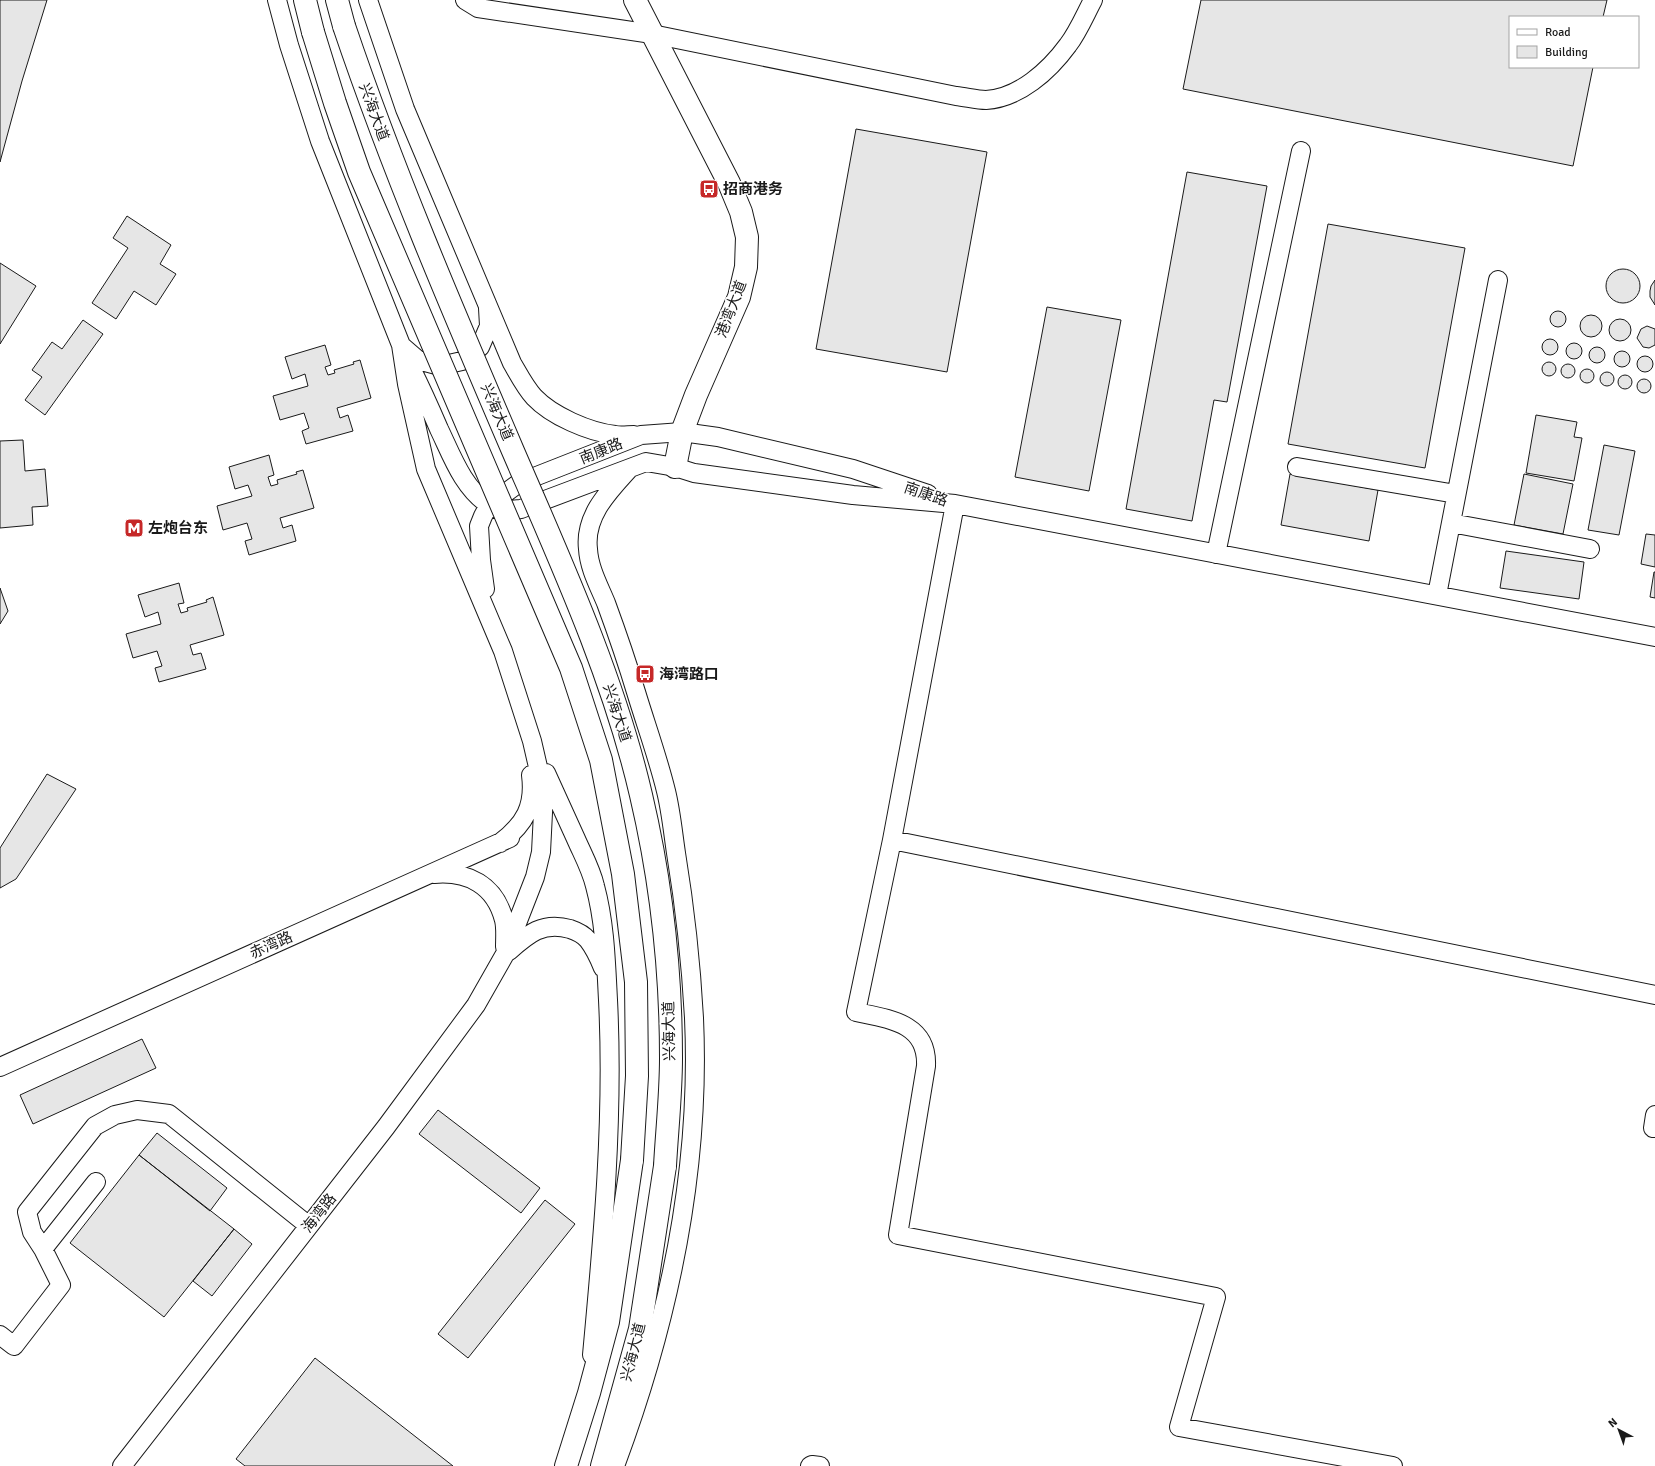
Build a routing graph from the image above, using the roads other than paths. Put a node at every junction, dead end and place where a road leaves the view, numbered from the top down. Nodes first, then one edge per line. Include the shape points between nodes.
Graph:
1 (277, 0) edge
2 (305, 0) edge
3 (338, 0) edge
4 (368, 0) edge
5 (465, 0) edge
6 (634, 0) edge
7 (1093, 0) edge
8 (652, 34) junction
9 (1301, 151) dead end
10 (1498, 280) dead end
11 (488, 304) junction
12 (401, 345) junction
13 (682, 432) junction
14 (641, 435) junction
15 (632, 466) junction
16 (675, 467) junction
17 (1297, 467) dead end
18 (1456, 494) junction
19 (955, 504) junction
20 (489, 505) junction
21 (1451, 523) junction
22 (1590, 549) dead end
23 (1216, 554) junction
24 (1437, 596) junction
25 (488, 612) junction
26 (1655, 637) edge
27 (532, 741) junction
28 (544, 824) junction
29 (892, 840) junction
30 (500, 842) junction
31 (427, 875) junction
32 (505, 954) junction
33 (607, 976) junction
34 (1655, 995) edge
35 (0, 1067) edge
36 (1655, 1115) edge
37 (1655, 1128) edge
38 (96, 1182) dead end
39 (309, 1226) junction
40 (44, 1249) junction
41 (0, 1335) edge
42 (589, 1393) junction
43 (122, 1466) edge
44 (566, 1466) edge
45 (602, 1466) edge
46 (614, 1466) edge
47 (810, 1466) edge
48 (820, 1466) edge
49 (1393, 1466) edge

1 - 12 street, 兴海大道 via 320,141
2 - 42 main road, 兴海大道, bridge via 335,103 359,172 571,668 601,760 623,874 636,982 637,1076 632,1160 608,1322
3 - 45 main road, 兴海大道, bridge via 365,87 435,268 546,527 620,716 641,796 658,885 668,976 671,1058 665,1166 640,1329
4 - 11 street, 兴海大道 via 405,109
5 - 8 street via 478,8
6 - 8 main road, 港湾大道
7 - 8 street via 1068,45 1052,64 1010,95 986,100
8 - 13 main road, 港湾大道 via 728,182 741,212 747,238 746,267 739,297
9 - 23 street
10 - 18 street
11 - 12 street via 489,326 480,347 462,361 440,366 432,364 418,360
11 - 14 street, 兴海大道 via 512,363 534,397 551,411 593,430 615,435
12 - 20 street via 461,475
12 - 25 street, 兴海大道 via 426,469
13 - 14 street, 南康路
13 - 16 main road, 港湾大道
13 - 19 street, 南康路 via 853,469
14 - 20 street, 南康路 via 519,483
15 - 16 street, 南康路 via 646,462
15 - 20 street, 南康路 via 521,509 498,510
15 - 46 street, 兴海大道 via 604,497 596,511 589,530 587,548 591,565 626,656 666,793 686,911 694,1020 693,1112 687,1193 671,1280 645,1375
16 - 19 street, 南康路 via 694,474
17 - 18 street
18 - 21 street
19 - 23 street
19 - 29 street
20 - 25 street via 479,526
21 - 22 street
21 - 24 street
23 - 24 street
24 - 26 street
25 - 27 street, 兴海大道
25 - 30 street, 兴海大道 via 496,662 530,766 533,790 521,824
27 - 28 street, 兴海大道 via 544,793
27 - 33 street, 兴海大道 via 586,858 596,887
28 - 30 street, 赤湾路
28 - 32 street, 兴海大道 via 542,852 536,878
29 - 34 street
29 - 49 street via 856,1012 896,1021 906,1026 920,1040 927,1057 898,1235 1216,1298 1179,1427
30 - 31 street, 赤湾路
31 - 32 street via 442,873 467,876 493,896 504,920
31 - 35 street, 赤湾路
32 - 33 street via 525,936 538,929 562,927 576,931 587,939
32 - 39 street, 海湾路 via 476,1005 436,1061
33 - 42 street, 兴海大道 via 611,1050 606,1202
36 - 37 street
38 - 40 street
39 - 40 street via 169,1114 137,1110 115,1115 95,1126 27,1212 32,1232
39 - 43 street, 海湾路
40 - 41 street via 61,1285 14,1346
42 - 44 main road, 兴海大道
47 - 48 street

